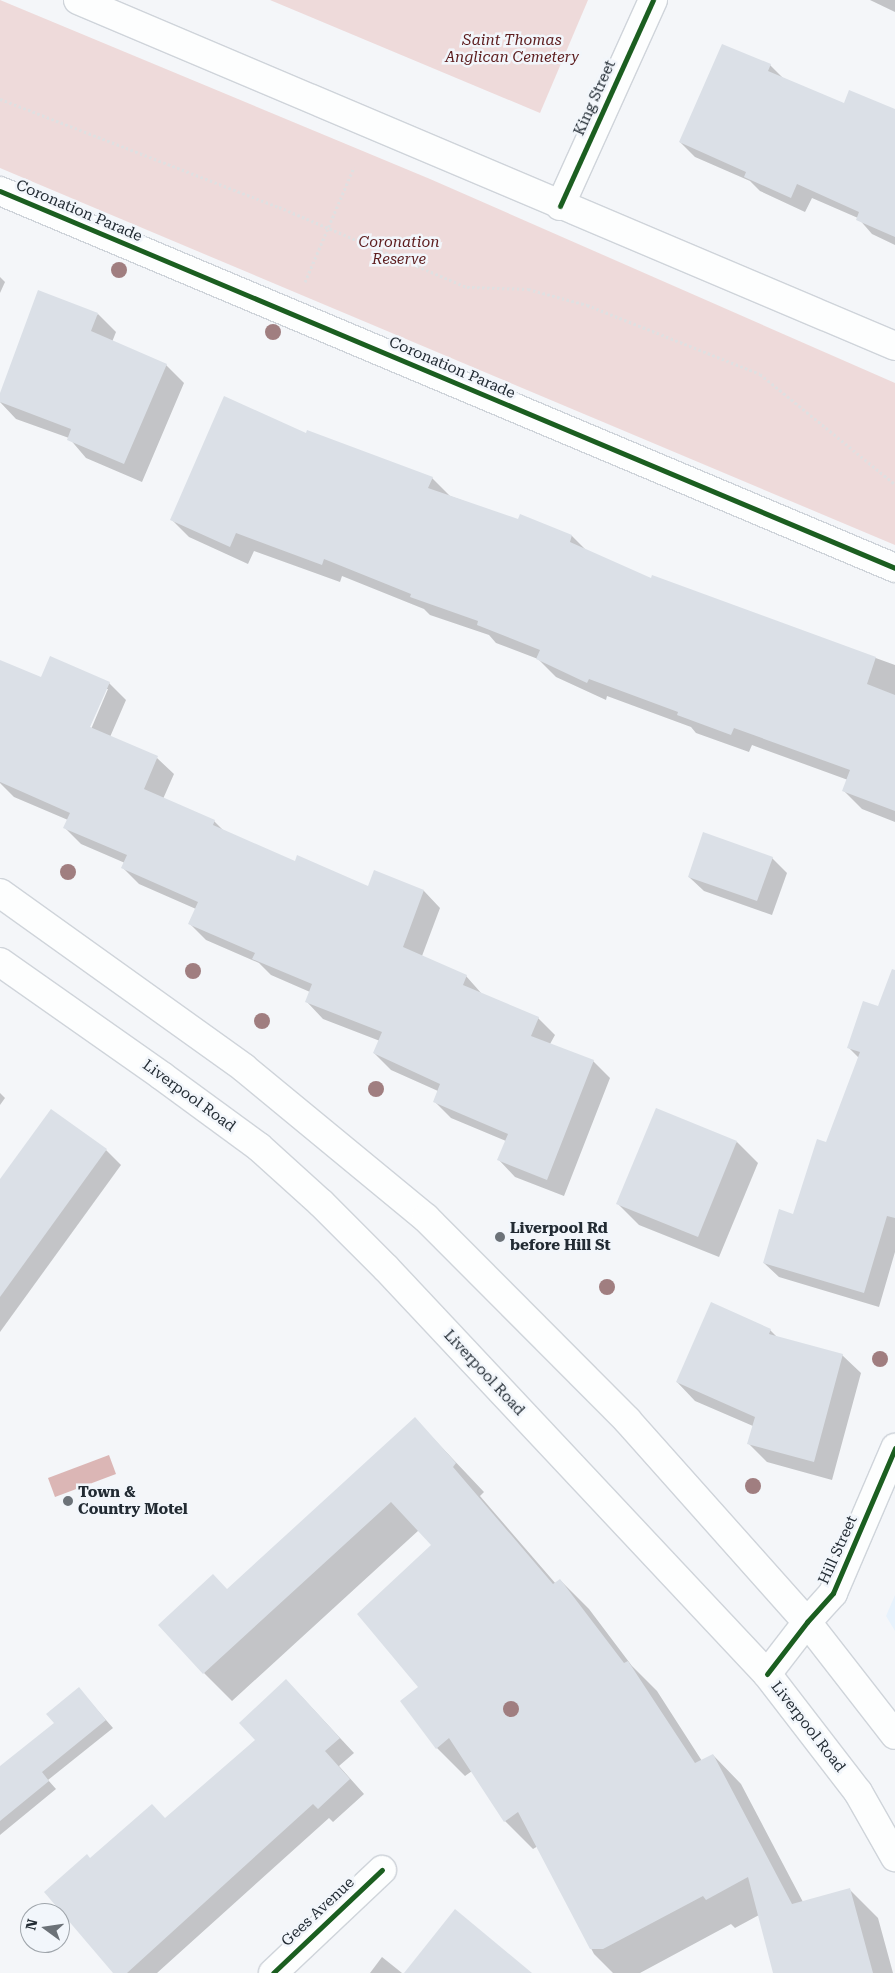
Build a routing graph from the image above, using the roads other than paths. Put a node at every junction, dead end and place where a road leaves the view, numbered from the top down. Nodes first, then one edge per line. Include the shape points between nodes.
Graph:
1 (78, 0) edge
2 (653, 0) edge
3 (0, 191) edge
4 (560, 206) junction
5 (895, 346) edge
6 (895, 568) edge
7 (0, 893) edge
8 (0, 962) edge
9 (895, 1448) edge
10 (808, 1622) junction
11 (767, 1674) junction
12 (895, 1736) edge
13 (895, 1857) edge
14 (382, 1870) dead end
15 (273, 1973) edge

1 - 4 main road
2 - 4 main road, King Street
3 - 6 main road, Coronation Parade
4 - 5 main road
7 - 10 main road via 244,1068 426,1218 627,1420
8 - 11 main road, Liverpool Road via 259,1147 321,1203
9 - 10 main road, Hill Street via 833,1593
10 - 11 main road, Hill Street
10 - 12 main road
11 - 13 main road, Liverpool Road via 858,1792
14 - 15 main road, Gees Avenue

